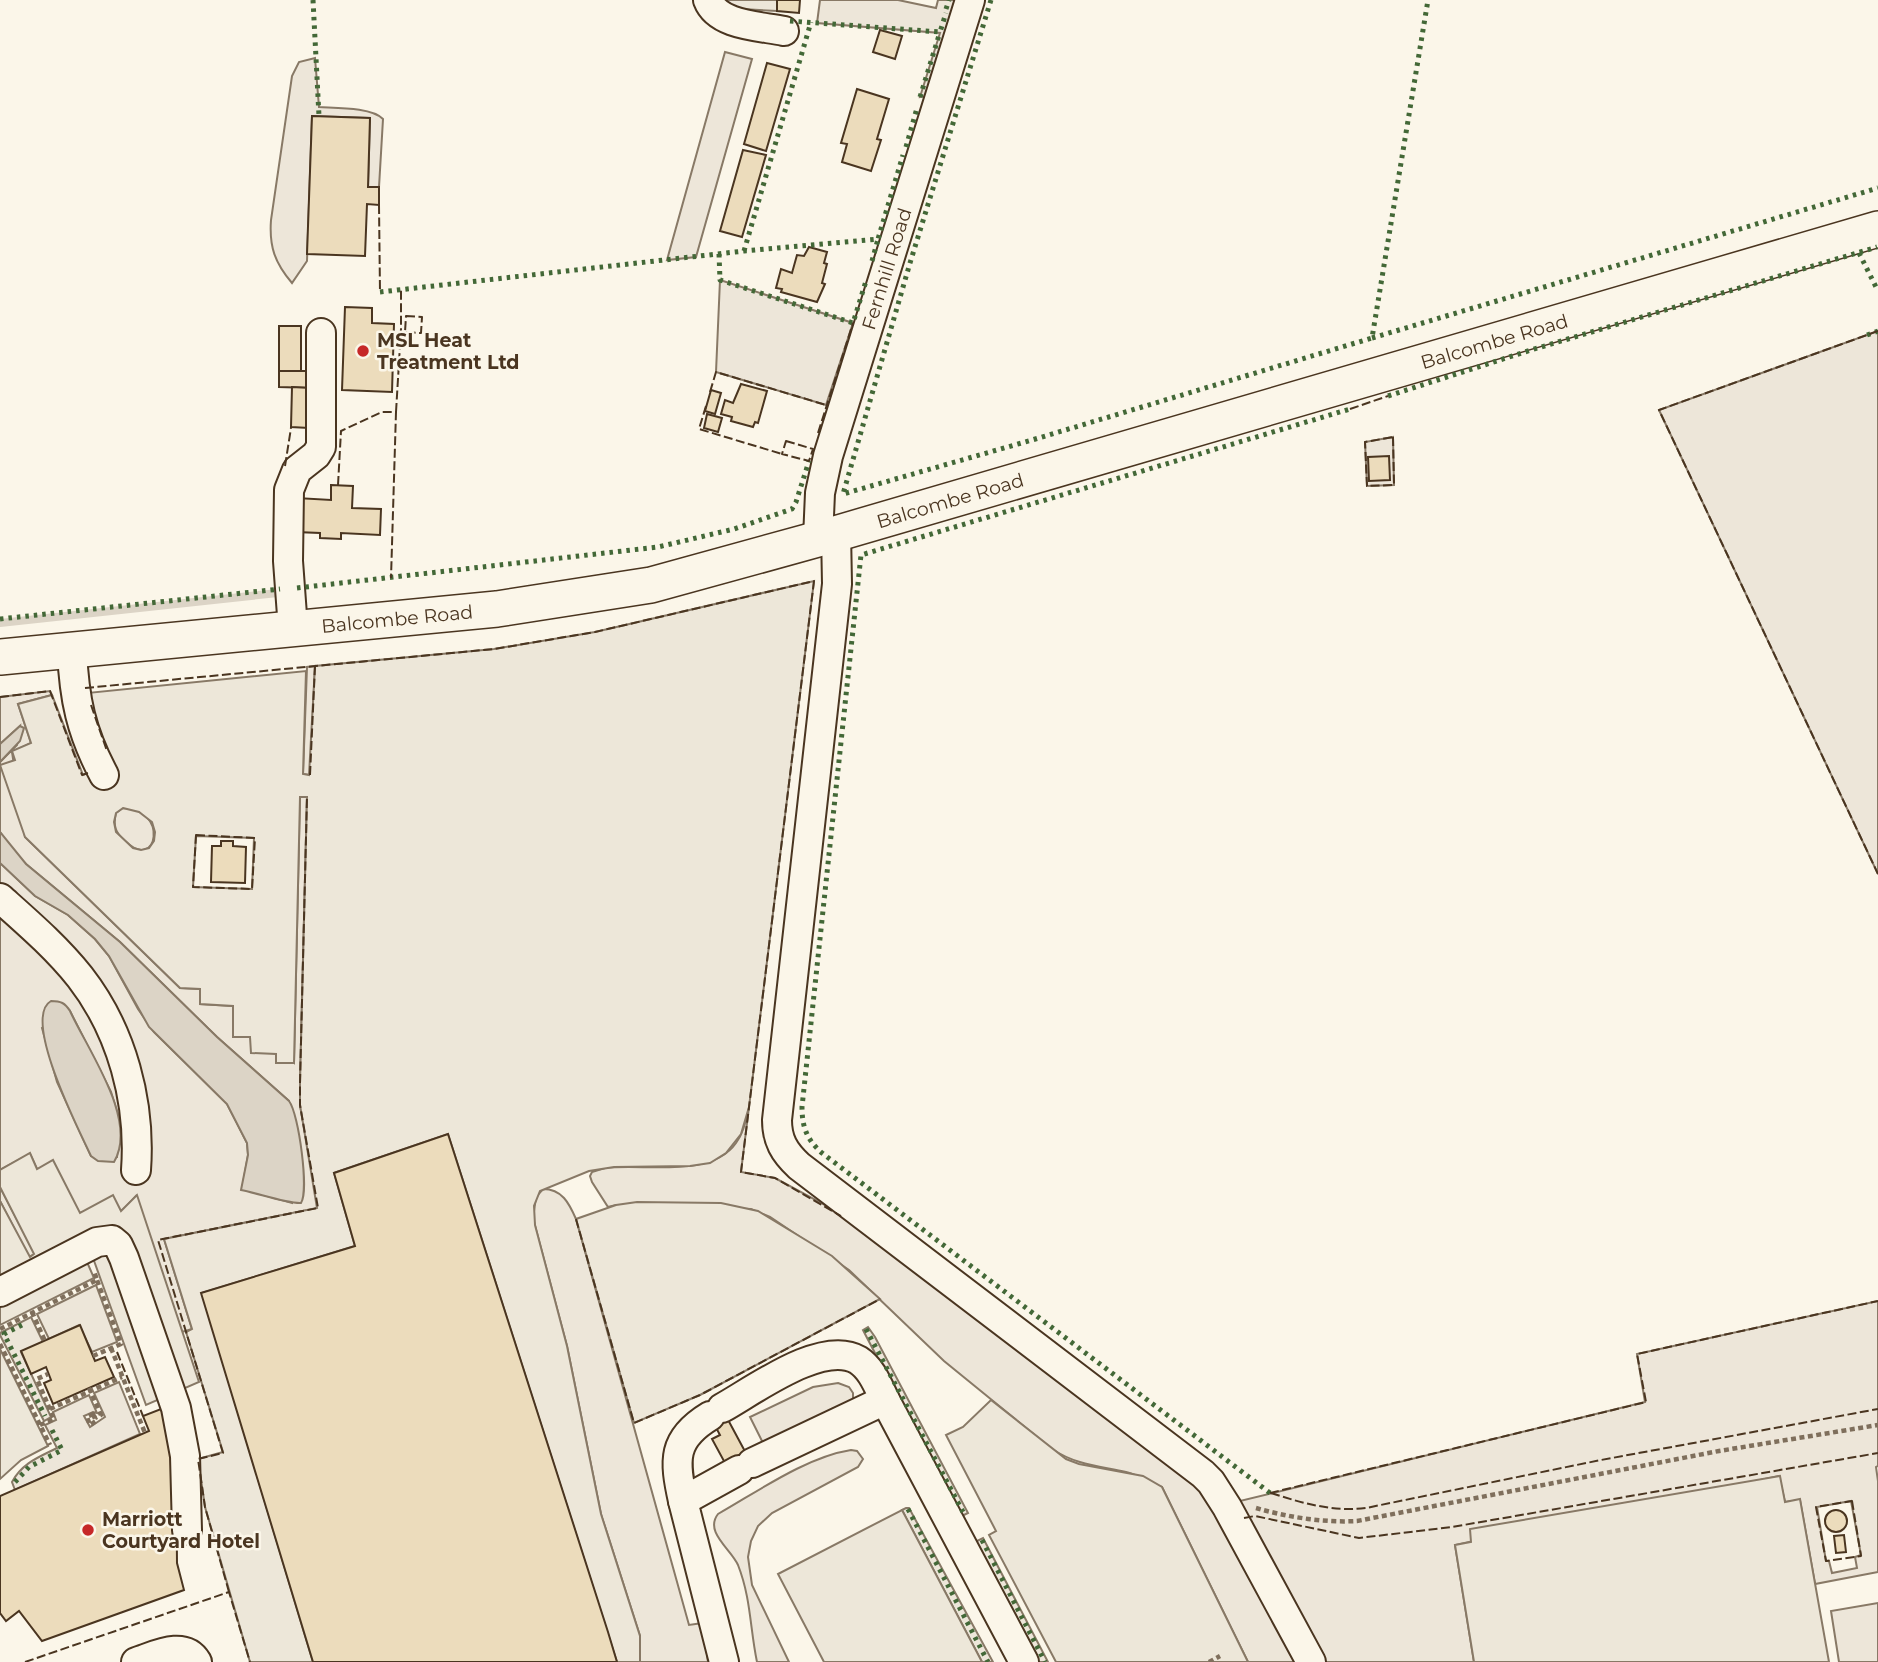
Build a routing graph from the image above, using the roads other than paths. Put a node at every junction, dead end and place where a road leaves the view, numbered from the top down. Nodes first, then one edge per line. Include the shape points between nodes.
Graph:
1 (708, 0) edge
2 (970, 0) edge
3 (784, 31) dead end
4 (1878, 229) edge
5 (321, 332) dead end
6 (827, 536) junction
7 (293, 629) junction
8 (72, 650) junction
9 (0, 657) edge
10 (104, 775) dead end
11 (0, 898) edge
12 (136, 1170) dead end
13 (0, 1292) edge
14 (886, 1400) junction
15 (683, 1501) junction
16 (187, 1530) dead end
17 (136, 1662) edge
18 (197, 1662) edge
19 (724, 1662) edge
20 (1024, 1662) edge
21 (1311, 1662) edge

1 - 3 street via 726,18
2 - 6 street, Fernhill Road via 828,456 820,493
4 - 6 main road, Balcombe Road
5 - 7 street via 322,443 317,455 297,470 289,490
6 - 7 main road, Balcombe Road via 651,585 497,610
6 - 21 street, Fernhill Road via 837,584 777,1120 782,1148 799,1166 1203,1474 1227,1507
7 - 8 main road, Balcombe Road
8 - 9 main road, Balcombe Road
8 - 10 street via 73,689 91,750
11 - 12 street via 66,961 101,1012 132,1091
13 - 16 street via 101,1240 118,1245 176,1408 185,1456
14 - 15 street
14 - 15 street via 874,1377 849,1356 828,1355 793,1368 690,1429 681,1444 678,1464
14 - 20 street
15 - 19 street
17 - 18 street via 178,1650

